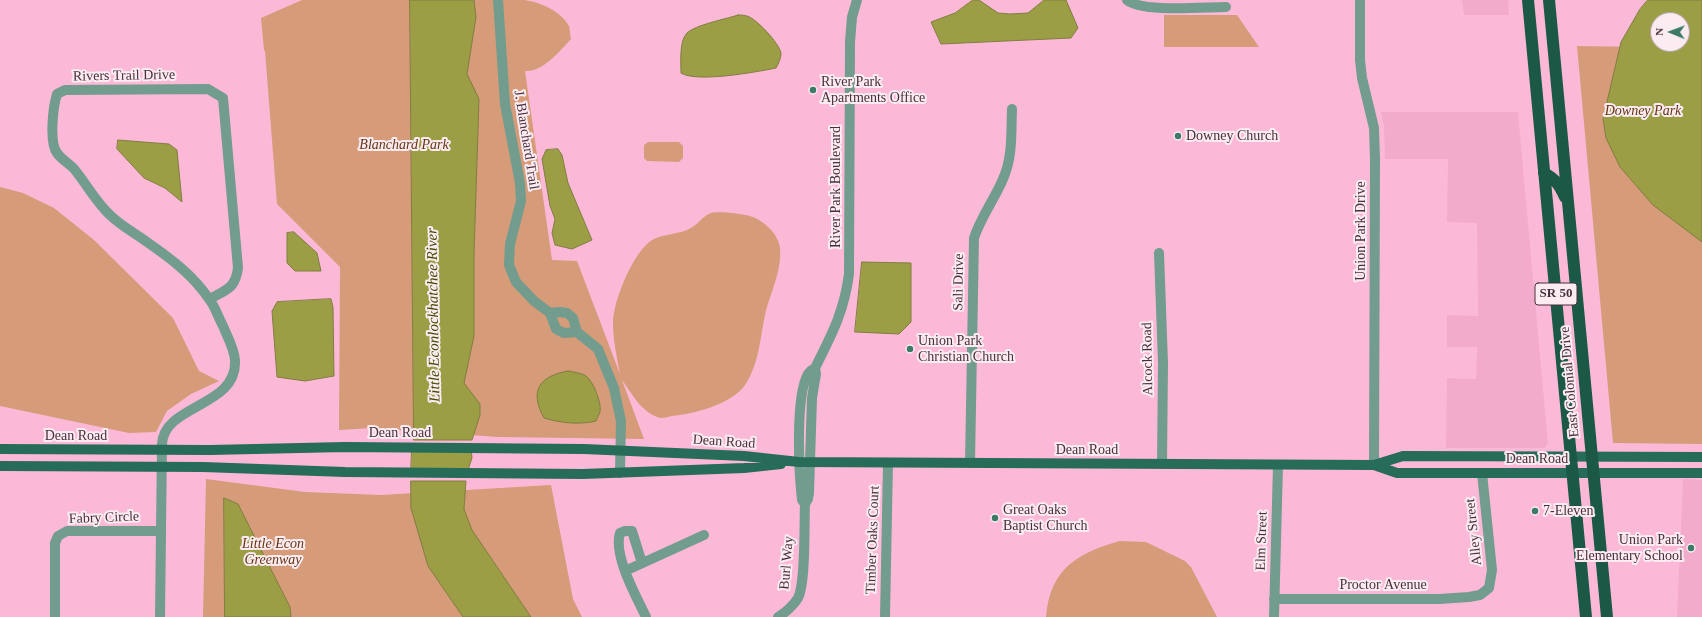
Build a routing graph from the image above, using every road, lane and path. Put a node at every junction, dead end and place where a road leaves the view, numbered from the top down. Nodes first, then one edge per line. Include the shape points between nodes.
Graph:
1 (498, 0) edge
2 (857, 0) edge
3 (1127, 0) edge
4 (1360, 0) edge
5 (1528, 0) edge
6 (1550, 0) edge
7 (1226, 7) dead end
8 (1012, 109) dead end
9 (1544, 173) junction
10 (1569, 208) junction
11 (1159, 253) dead end
12 (210, 299) junction
13 (550, 313) junction
14 (577, 332) junction
15 (815, 368) junction
16 (0, 449) edge
17 (162, 450) junction
18 (620, 450) junction
19 (1571, 456) junction
20 (1592, 456) junction
21 (1702, 457) edge
22 (799, 462) junction
23 (810, 462) junction
24 (888, 463) junction
25 (970, 464) junction
26 (1162, 464) junction
27 (1278, 465) junction
28 (1374, 465) junction
29 (0, 466) edge
30 (162, 467) junction
31 (620, 473) junction
32 (1482, 473) junction
33 (1572, 473) junction
34 (1594, 473) junction
35 (1702, 473) edge
36 (805, 504) junction
37 (161, 531) junction
38 (704, 535) dead end
39 (642, 563) junction
40 (625, 571) junction
41 (1489, 588) joint
42 (1274, 599) junction
43 (55, 617) edge
44 (160, 617) edge
45 (646, 617) edge
46 (778, 617) edge
47 (884, 617) edge
48 (1274, 617) edge
49 (1586, 617) edge
50 (1607, 617) edge

1 - 13 street, J. Blanchard Trail via 505,104 521,201 510,244 509,265 521,290
2 - 15 street, River Park Boulevard via 852,17 850,42 849,274 840,318
3 - 7 street via 1140,7 1152,8
4 - 28 street, Union Park Drive via 1360,60 1374,128 1375,159
5 - 9 highway, East Colonial Drive / SR 50
6 - 10 highway, East Colonial Drive / SR 50
8 - 25 street, Sali Drive via 1008,164 974,238
9 - 10 highway via 1560,185
9 - 19 highway, East Colonial Drive / SR 50
10 - 20 highway, East Colonial Drive / SR 50
11 - 26 street, Alcock Road via 1163,363
12 - 12 street, Rivers Trail Drive via 178,264 111,216 74,169 57,153 53,143 54,105 57,94 65,90 208,89 223,98 238,268 236,280 229,288
12 - 17 street, Rivers Trail Drive via 231,343 235,360 233,372 228,384 220,393 166,428 162,437
13 - 14 street, J. Blanchard Trail via 553,325 560,331
13 - 14 street via 567,313 573,318
14 - 18 street via 598,349 614,388 621,421
15 - 22 street, River Park Boulevard via 808,373 803,393
15 - 23 street, River Park Boulevard
16 - 17 main road, Dean Road
17 - 18 main road, Dean Road via 394,447
17 - 30 street, Rivers Trail Drive
18 - 22 main road, Dean Road via 744,456
18 - 31 street
19 - 20 main road, Dean Road
19 - 28 main road, Dean Road via 1403,456
19 - 33 highway, East Colonial Drive / SR 50
20 - 21 main road, Dean Road
20 - 34 highway, East Colonial Drive / SR 50
22 - 23 main road, Dean Road
22 - 31 main road, Dean Road via 744,468
22 - 36 street, Burl Way via 802,500
23 - 24 main road, Dean Road
23 - 36 street, Burl Way via 808,499
24 - 25 main road, Dean Road
24 - 47 street, Timber Oaks Court
25 - 26 main road, Dean Road
26 - 27 main road, Dean Road
27 - 28 main road, Dean Road
27 - 42 street, Elm Street
28 - 32 main road, Dean Road via 1396,473
29 - 30 main road, Dean Road
30 - 31 main road, Dean Road via 394,473
30 - 37 street, Rivers Trail Drive
32 - 33 main road, Dean Road
32 - 41 street, Alley Street via 1492,570
33 - 34 main road, Dean Road
33 - 49 highway, East Colonial Drive / SR 50
34 - 35 main road, Dean Road
34 - 50 highway, East Colonial Drive / SR 50
36 - 46 street, Burl Way via 802,581 798,597 785,613
37 - 43 street, Fabry Circle via 67,531 58,536 55,543
37 - 44 street, Rivers Trail Drive
38 - 39 street
39 - 40 street
39 - 40 street via 632,531 625,530 620,533 618,541
40 - 45 street
41 - 42 street, Proctor Avenue via 1480,595 1440,599
42 - 48 street, Elm Street

